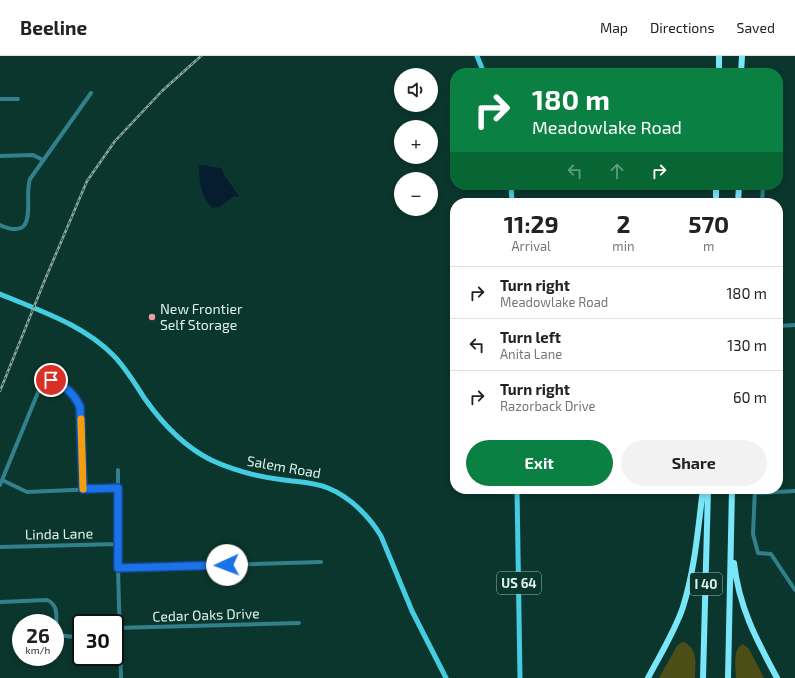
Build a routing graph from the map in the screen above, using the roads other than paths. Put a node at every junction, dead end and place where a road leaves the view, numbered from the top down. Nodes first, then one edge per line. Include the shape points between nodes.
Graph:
1 (476, 56) edge
2 (719, 56) edge
3 (742, 56) edge
4 (482, 68) edge
5 (719, 68) edge
6 (741, 68) edge
7 (91, 93) dead end
8 (0, 99) edge
9 (18, 99) dead end
10 (0, 156) edge
11 (43, 160) junction
12 (0, 225) edge
13 (0, 294) edge
14 (795, 325) edge
15 (783, 326) edge
16 (118, 470) dead end
17 (1, 483) edge
18 (118, 488) junction
19 (83, 489) junction
20 (783, 491) edge
21 (795, 491) edge
22 (517, 494) edge
23 (702, 494) edge
24 (708, 494) edge
25 (732, 494) edge
26 (755, 494) edge
27 (731, 540) junction
28 (118, 544) junction
29 (0, 547) edge
30 (321, 562) dead end
31 (118, 568) junction
32 (795, 590) edge
33 (0, 602) edge
34 (117, 614) edge
35 (299, 623) dead end
36 (124, 628) edge
37 (72, 636) edge
38 (120, 666) edge
39 (121, 678) edge
40 (446, 678) edge
41 (520, 678) edge
42 (648, 678) edge
43 (703, 678) edge
44 (728, 678) edge
45 (777, 678) edge

1 - 4 main road
2 - 5 highway
3 - 6 highway
7 - 11 street
8 - 9 street
10 - 11 street via 33,155
11 - 12 street via 28,183 28,219 20,228 12,229
13 - 40 main road, Salem Road via 51,315 87,334 113,355 157,415 199,453 246,473 328,488 345,497 359,509 381,536 412,611
14 - 15 street
16 - 18 street
17 - 19 street via 27,492
17 - 19 street via 41,385 44,381 51,380 68,389 80,407
18 - 19 street
18 - 28 street
20 - 21 street
22 - 41 main road, US 64
23 - 42 highway via 685,599 677,621
24 - 43 highway, I 40
25 - 27 highway, I 40
26 - 32 street via 752,534 758,553 771,554
27 - 44 highway, I 40
27 - 45 highway via 737,586 744,611
28 - 29 street, Linda Lane
28 - 31 street
30 - 31 street
31 - 34 street
33 - 37 street via 47,600 55,607 57,630 64,636
35 - 36 street, Cedar Oaks Drive
38 - 39 street

